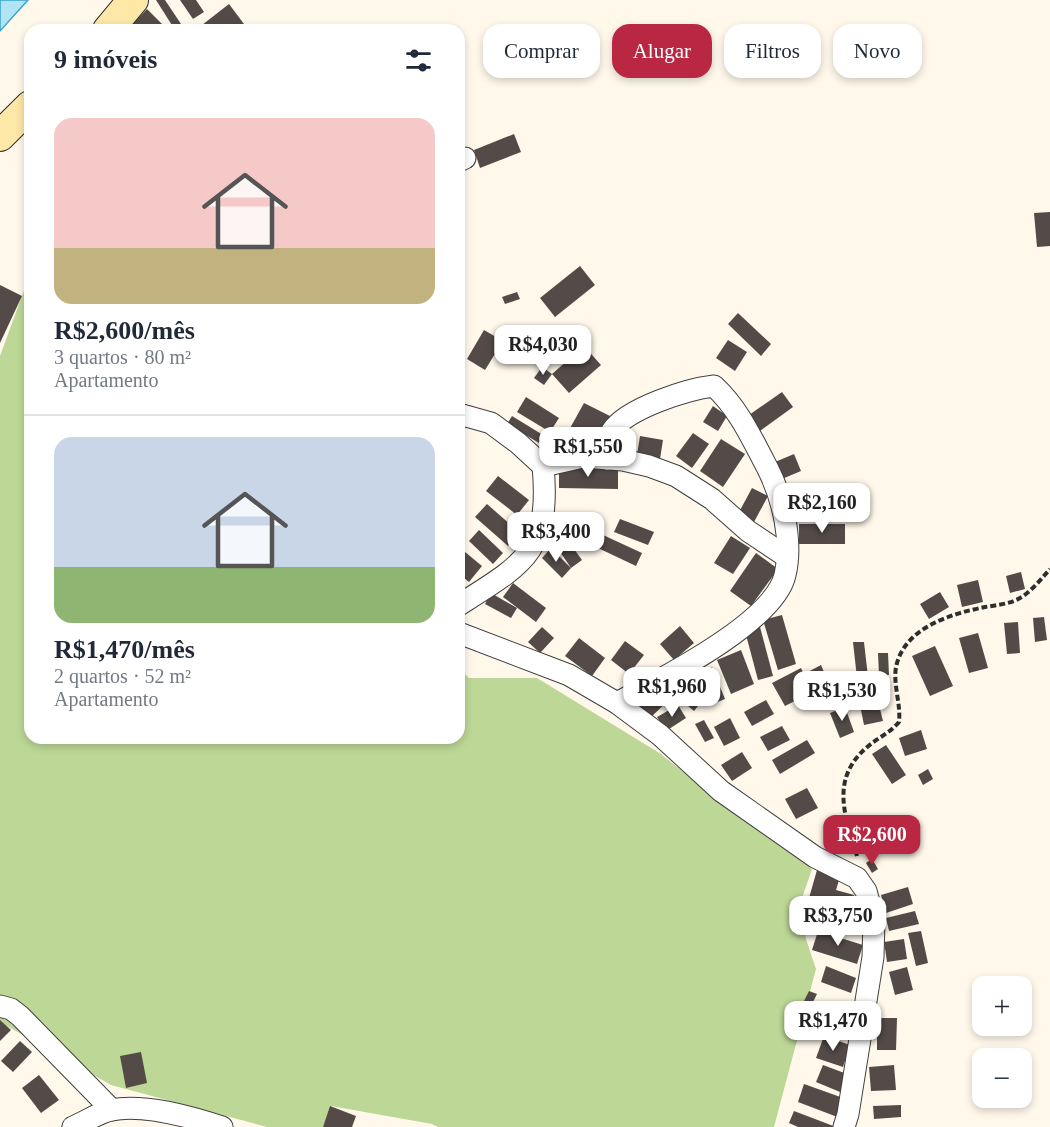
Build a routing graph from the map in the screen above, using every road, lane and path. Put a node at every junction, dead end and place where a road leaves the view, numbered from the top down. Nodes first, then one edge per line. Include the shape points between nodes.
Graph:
1 (133, 0) edge
2 (113, 24) edge
3 (24, 112) edge
4 (0, 136) edge
5 (465, 416) edge
6 (607, 459) junction
7 (543, 466) junction
8 (787, 557) junction
9 (1050, 569) edge
10 (465, 601) edge
11 (465, 635) edge
12 (617, 703) junction
13 (866, 891) junction
14 (0, 1006) edge
15 (111, 1110) junction
16 (73, 1127) edge
17 (222, 1127) edge
18 (844, 1127) edge

1 - 2 main road
3 - 4 main road
5 - 7 street via 491,423
6 - 7 street via 583,458
6 - 8 street via 649,466 676,476
6 - 8 street via 611,432 626,419 659,400 714,386 729,400 775,482 786,518
7 - 10 street via 542,523 529,554 510,573
8 - 12 street via 785,577 762,611 713,649
9 - 13 path via 1021,598 932,624 902,649 896,670 899,722 854,762 842,793
11 - 12 street via 569,675
12 - 13 street via 660,735 721,791 815,857 857,878
13 - 18 street via 874,920 873,957
14 - 15 street via 20,1016
15 - 16 street
15 - 17 street via 149,1109

